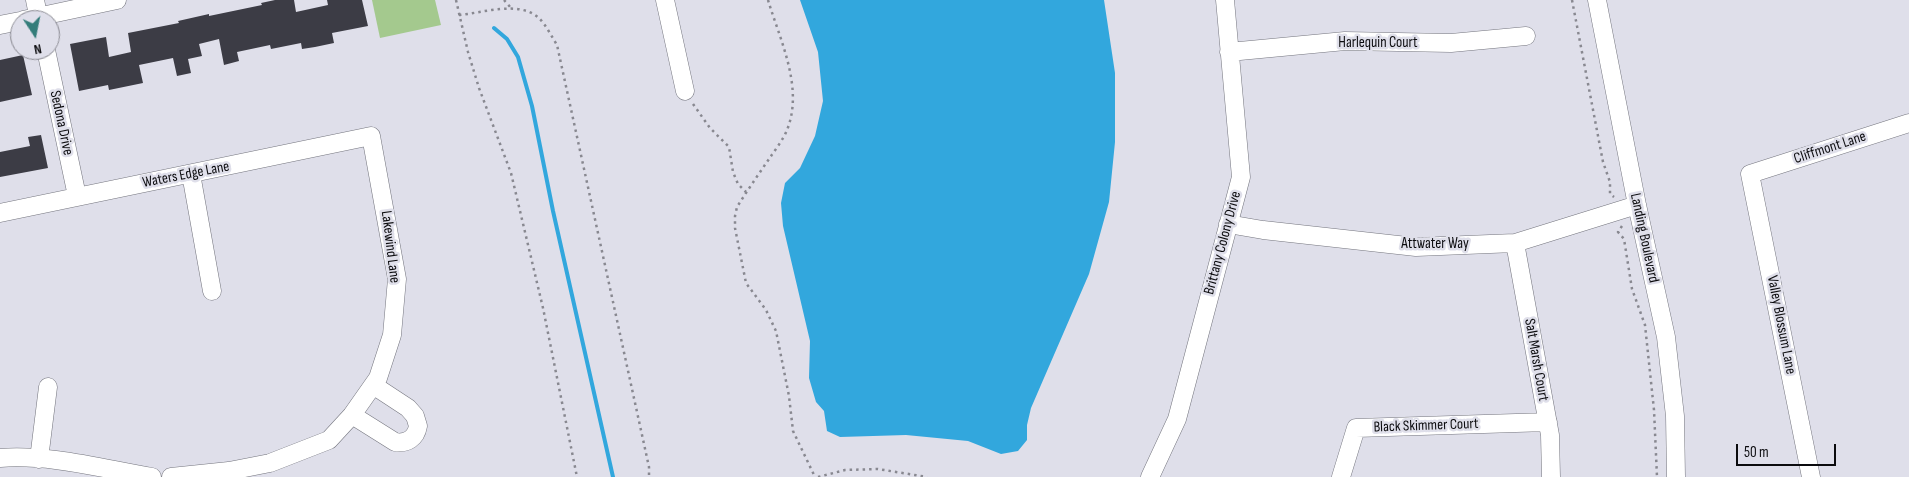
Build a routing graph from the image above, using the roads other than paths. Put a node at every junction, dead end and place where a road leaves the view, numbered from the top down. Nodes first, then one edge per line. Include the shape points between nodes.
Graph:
1 (117, 0) edge
2 (664, 0) edge
3 (1225, 0) edge
4 (1597, 0) edge
5 (60, 10) edge
6 (1526, 36) dead end
7 (1229, 52) junction
8 (48, 60) edge
9 (685, 91) road end
10 (1909, 123) edge
11 (372, 136) joint
12 (191, 174) junction
13 (1750, 174) joint
14 (77, 196) junction
15 (1637, 205) junction
16 (0, 213) edge
17 (1228, 224) junction
18 (1515, 243) junction
19 (212, 292) dead end
20 (373, 385) junction
21 (48, 387) dead end
22 (352, 415) junction
23 (1548, 422) junction
24 (0, 458) edge
25 (39, 459) junction
26 (152, 477) edge
27 (171, 477) edge
28 (1150, 477) edge
29 (1341, 477) edge
30 (1551, 477) edge
31 (1676, 477) edge
32 (1811, 477) edge

1 - 5 street
2 - 9 street
3 - 7 street, Brittany Colony Drive
4 - 15 street, Landing Boulevard
6 - 7 street, Harlequin Court via 1451,44 1345,42
7 - 17 street, Brittany Colony Drive via 1241,177
8 - 14 street, Sedona Drive
10 - 13 street, Cliffmont Lane
11 - 12 street, Waters Edge Lane
11 - 20 street, Lakewind Lane via 397,279 392,334
12 - 14 street, Waters Edge Lane
12 - 19 street
13 - 32 street, Valley Blossum Lane
14 - 16 street, Waters Edge Lane
15 - 18 street, Attwater Way
15 - 31 street, Landing Boulevard via 1666,337 1675,416
17 - 18 street, Attwater Way via 1416,247
17 - 28 street, Brittany Colony Drive via 1177,419
18 - 23 street, Salt Marsh Court
20 - 22 street, Lakewind Lane
20 - 22 street via 412,412 418,426 414,436 403,443 395,442
21 - 25 street
22 - 27 street, Lakewind Lane via 329,440 270,463
23 - 29 street, Black Skimmer Court via 1356,428
23 - 30 street, Salt Marsh Court
24 - 25 street
25 - 26 street

